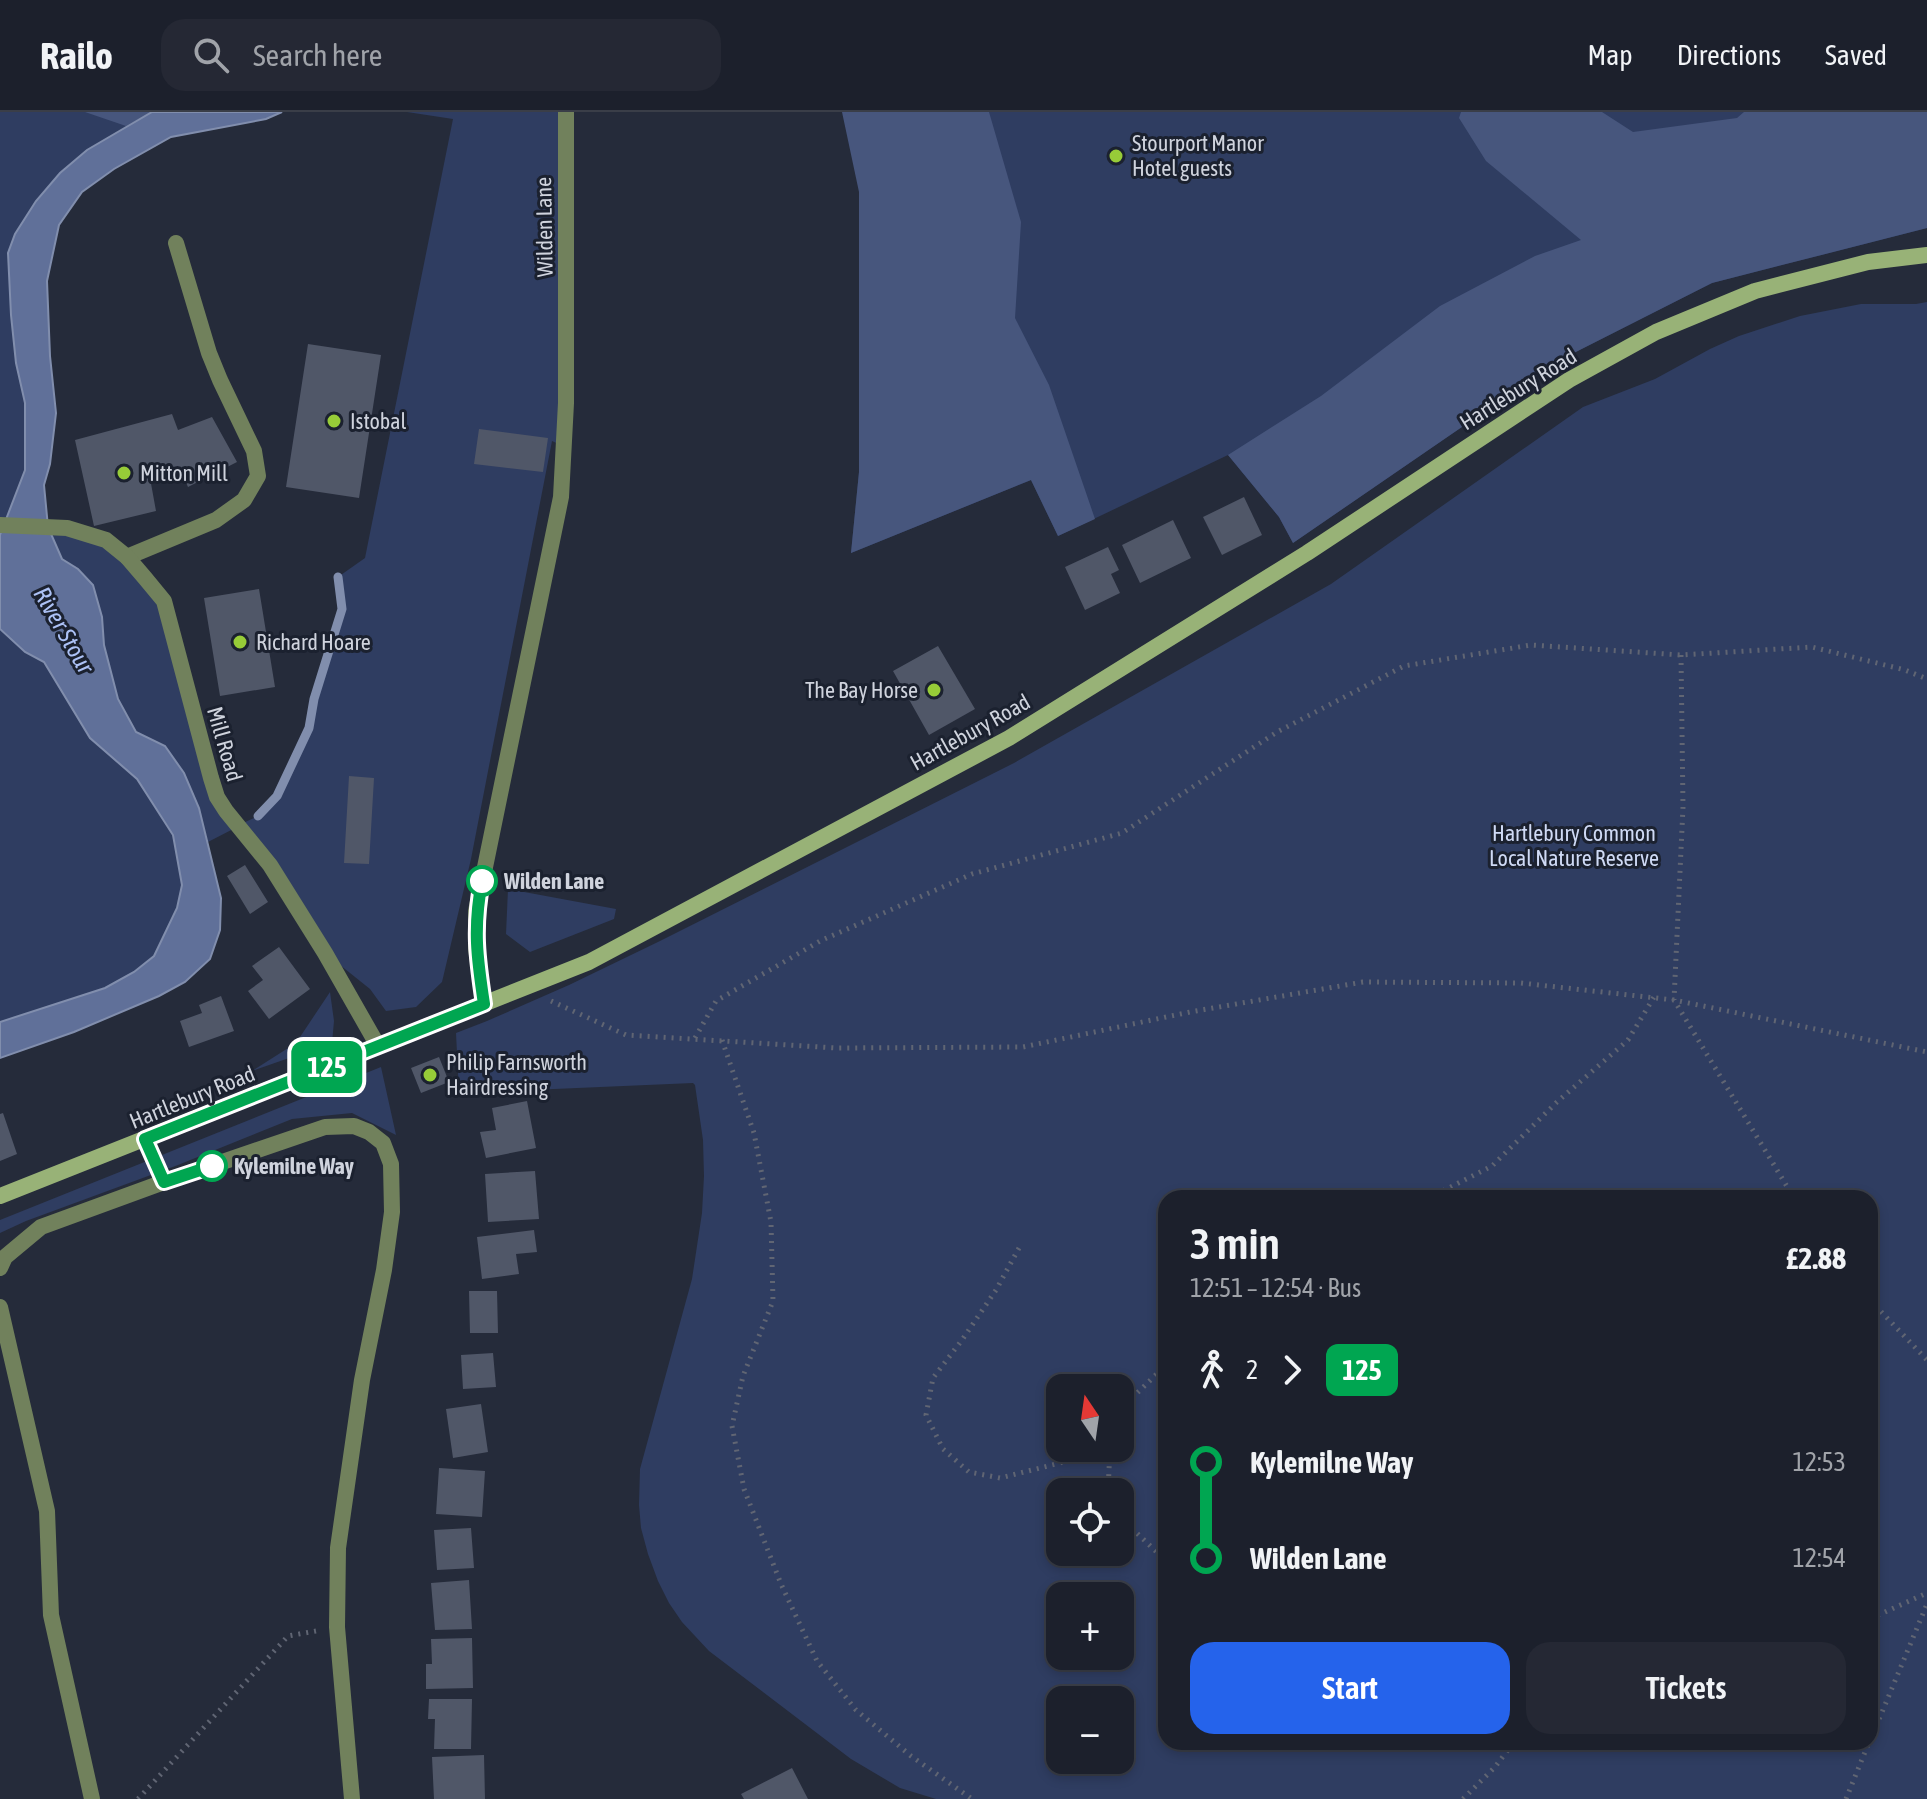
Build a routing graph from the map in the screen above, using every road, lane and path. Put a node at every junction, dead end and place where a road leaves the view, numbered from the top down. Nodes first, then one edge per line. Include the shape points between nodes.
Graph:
1 (566, 112) edge
2 (176, 243) dead end
3 (1927, 255) edge
4 (0, 525) edge
5 (127, 557) junction
6 (1681, 655) junction
7 (1927, 679) edge
8 (524, 989) junction
9 (1654, 997) junction
10 (1674, 1000) junction
11 (484, 1004) junction
12 (695, 1039) junction
13 (722, 1040) junction
14 (378, 1046) junction
15 (1927, 1052) edge
16 (145, 1139) junction
17 (164, 1182) junction
18 (1445, 1190) edge
19 (1789, 1190) edge
20 (0, 1196) edge
21 (1019, 1248) dead end
22 (0, 1268) edge
23 (0, 1307) edge
24 (1878, 1308) edge
25 (1927, 1360) edge
26 (1158, 1373) edge
27 (1134, 1396) edge
28 (1062, 1462) edge
29 (1134, 1530) edge
30 (1158, 1553) edge
31 (1927, 1593) edge
32 (1927, 1604) edge
33 (1878, 1615) edge
34 (337, 1627) junction
35 (1878, 1722) edge
36 (1508, 1750) edge
37 (1866, 1750) edge
38 (92, 1799) edge
39 (138, 1799) edge
40 (352, 1799) edge
41 (972, 1799) edge
42 (1463, 1799) edge
43 (1846, 1799) edge

1 - 11 street, Wilden Lane via 561,497 476,911
2 - 5 street via 209,353 254,451 258,476 244,500 216,520
3 - 8 main road, Hartlebury Road via 1868,262 1755,291 1656,332 1569,380 1307,553 1009,738 589,962
4 - 5 street, Mill Road via 67,528 106,540
5 - 14 street, Mill Road via 164,601 217,797 270,865
6 - 7 path via 1812,647
6 - 10 path via 1683,807
6 - 12 path via 1531,645 1404,666 1277,732 1122,833 972,874 820,941 716,1001
8 - 11 main road, Hartlebury Road
8 - 12 path via 626,1035
9 - 10 path
9 - 13 path via 1521,983 1363,982 1023,1047 837,1048
9 - 18 path via 1628,1040 1492,1166
10 - 15 path
10 - 19 path
11 - 14 main road, Hartlebury Road
12 - 13 path
13 - 41 path via 754,1133 771,1222 773,1301 743,1376 732,1426 744,1489 817,1661 856,1710
14 - 16 main road, Hartlebury Road
16 - 17 street
16 - 20 main road, Hartlebury Road
17 - 22 street via 41,1227 5,1257
17 - 34 street via 325,1127 354,1126 383,1143 391,1164 392,1212 340,1536
21 - 28 path via 933,1378 926,1415 943,1449 969,1472 1000,1478
23 - 38 street via 47,1511 51,1615
24 - 25 path
26 - 27 path
29 - 30 path
31 - 33 path
32 - 35 path
34 - 39 path via 288,1636
34 - 40 street
36 - 42 path
37 - 43 path

